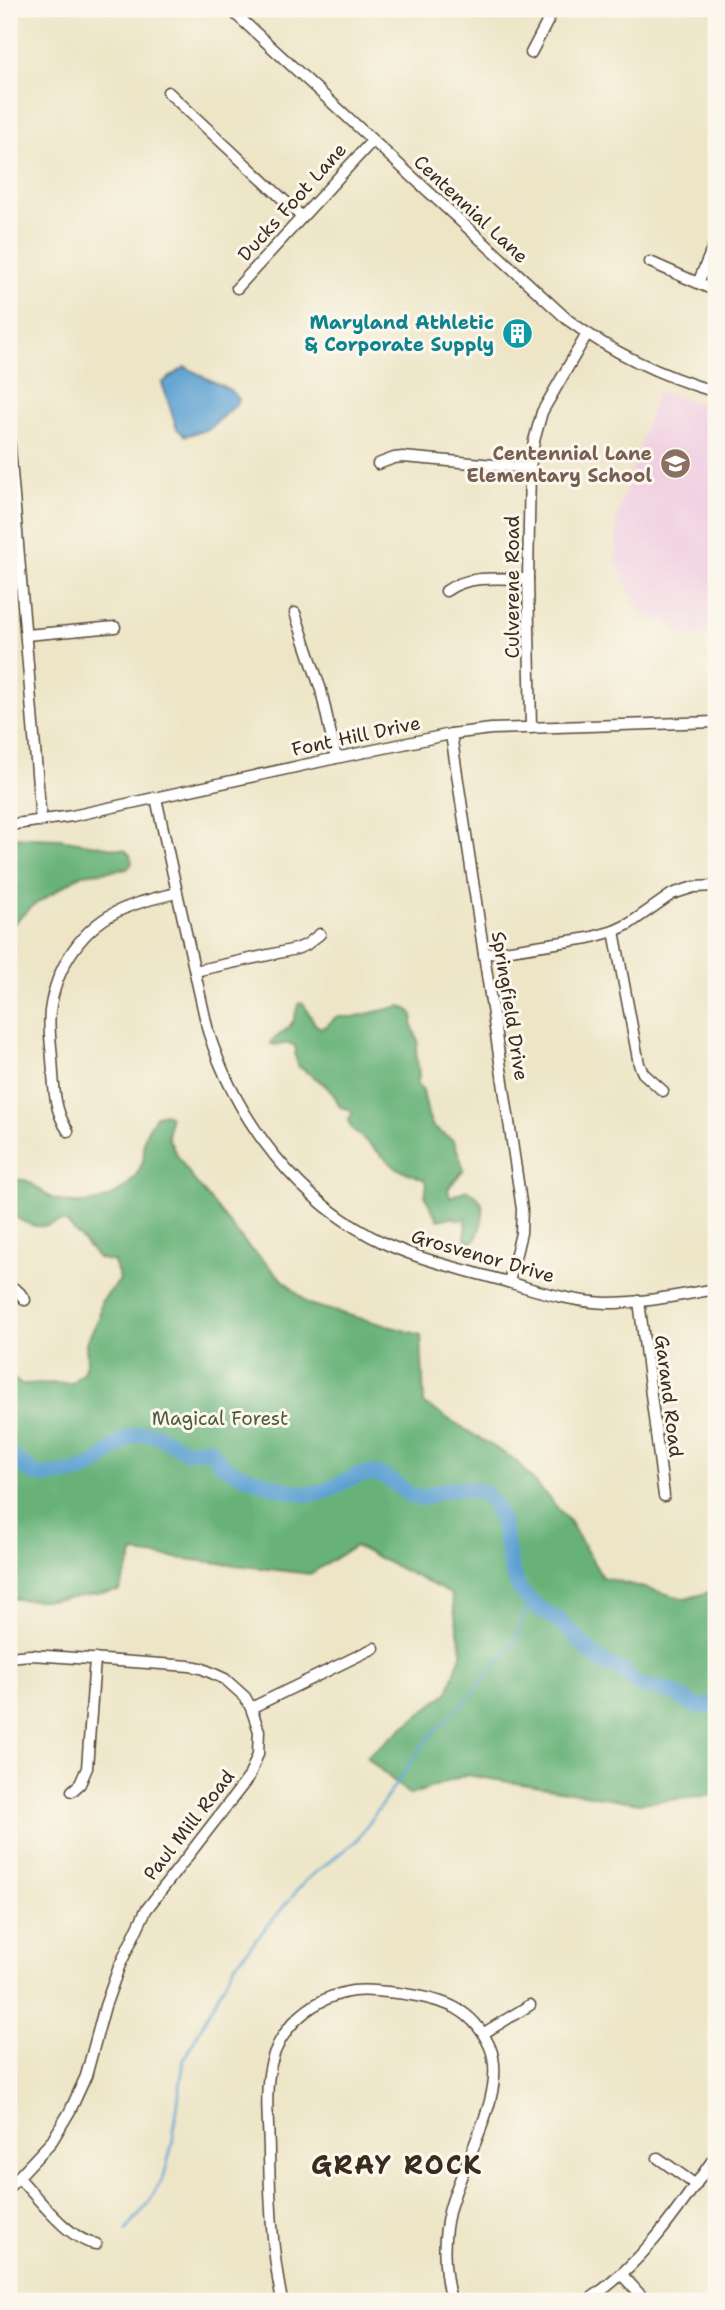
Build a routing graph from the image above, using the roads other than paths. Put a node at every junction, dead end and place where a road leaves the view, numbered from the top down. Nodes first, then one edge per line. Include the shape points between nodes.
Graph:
1 (230, 9) edge
2 (554, 9) edge
3 (531, 53) dead end
4 (168, 92) dead end
5 (372, 141) junction
6 (302, 217) junction
7 (716, 240) edge
8 (650, 262) dead end
9 (698, 283) junction
10 (237, 288) dead end
11 (716, 291) edge
12 (587, 334) junction
13 (716, 392) edge
14 (9, 436) edge
15 (378, 464) dead end
16 (530, 468) junction
17 (528, 579) junction
18 (446, 591) dead end
19 (295, 613) dead end
20 (115, 627) dead end
21 (26, 635) junction
22 (716, 722) edge
23 (531, 727) junction
24 (451, 734) junction
25 (336, 758) junction
26 (156, 798) junction
27 (41, 821) junction
28 (9, 825) edge
29 (716, 886) edge
30 (176, 893) junction
31 (614, 931) junction
32 (320, 934) dead end
33 (484, 954) junction
34 (195, 971) junction
35 (663, 1091) dead end
36 (68, 1131) dead end
37 (509, 1282) junction
38 (9, 1285) edge
39 (716, 1289) edge
40 (24, 1300) dead end
41 (639, 1301) junction
42 (664, 1496) dead end
43 (374, 1647) dead end
44 (9, 1657) edge
45 (95, 1659) junction
46 (251, 1708) junction
47 (72, 1791) dead end
48 (530, 2005) dead end
49 (484, 2033) junction
50 (716, 2155) edge
51 (658, 2158) dead end
52 (19, 2178) junction
53 (696, 2185) junction
54 (9, 2187) edge
55 (96, 2244) dead end
56 (622, 2275) junction
57 (282, 2301) edge
58 (451, 2301) edge
59 (587, 2301) edge
60 (646, 2301) edge

1 - 5 street, Centennial Lane
2 - 3 street
4 - 6 street
5 - 6 street, Ducks Foot Lane
5 - 12 street, Centennial Lane
6 - 10 street, Ducks Foot Lane
7 - 9 street
8 - 9 street
9 - 11 street
12 - 13 street, Centennial Lane via 657,372
12 - 16 street, Culverene Road via 542,412
14 - 21 street
15 - 16 street via 403,457
16 - 17 street, Culverene Road
17 - 18 street via 473,579
17 - 23 street, Culverene Road
19 - 25 street via 321,690
20 - 21 street
21 - 27 street
22 - 23 street, Font Hill Drive
23 - 24 street, Font Hill Drive
24 - 25 street, Font Hill Drive
24 - 33 street, Springfield Drive
25 - 26 street, Font Hill Drive
26 - 27 street, Font Hill Drive
26 - 30 street, Grosvenor Drive
27 - 28 street, Font Hill Drive
29 - 31 street via 672,894
30 - 34 street, Grosvenor Drive
30 - 36 street via 122,909 96,925 68,956 60,973 49,1013 50,1033 55,1100
31 - 33 street
31 - 35 street via 635,1051 643,1073
32 - 34 street via 296,949
33 - 37 street, Springfield Drive via 522,1209
34 - 37 street, Grosvenor Drive via 208,1031 228,1084 260,1137 301,1185 356,1228 384,1243 416,1257
37 - 41 street, Grosvenor Drive via 583,1301
38 - 40 street
39 - 41 street, Grosvenor Drive
41 - 42 street, Garand Road
43 - 46 street
44 - 45 street, Paul Mill Road
45 - 46 street, Paul Mill Road via 201,1668 225,1679
45 - 47 street via 87,1768
46 - 52 street, Paul Mill Road via 259,1731 255,1766 146,1910 119,1967 79,2094 52,2141
48 - 49 street
49 - 57 street via 467,2015 440,2000 367,1990 328,1998 291,2026 275,2053 269,2081 271,2226
49 - 58 street via 495,2077 446,2226 445,2267
50 - 53 street
51 - 53 street
52 - 54 street, Paul Mill Road
52 - 55 street via 72,2233
53 - 56 street via 656,2241
56 - 59 street
56 - 60 street

